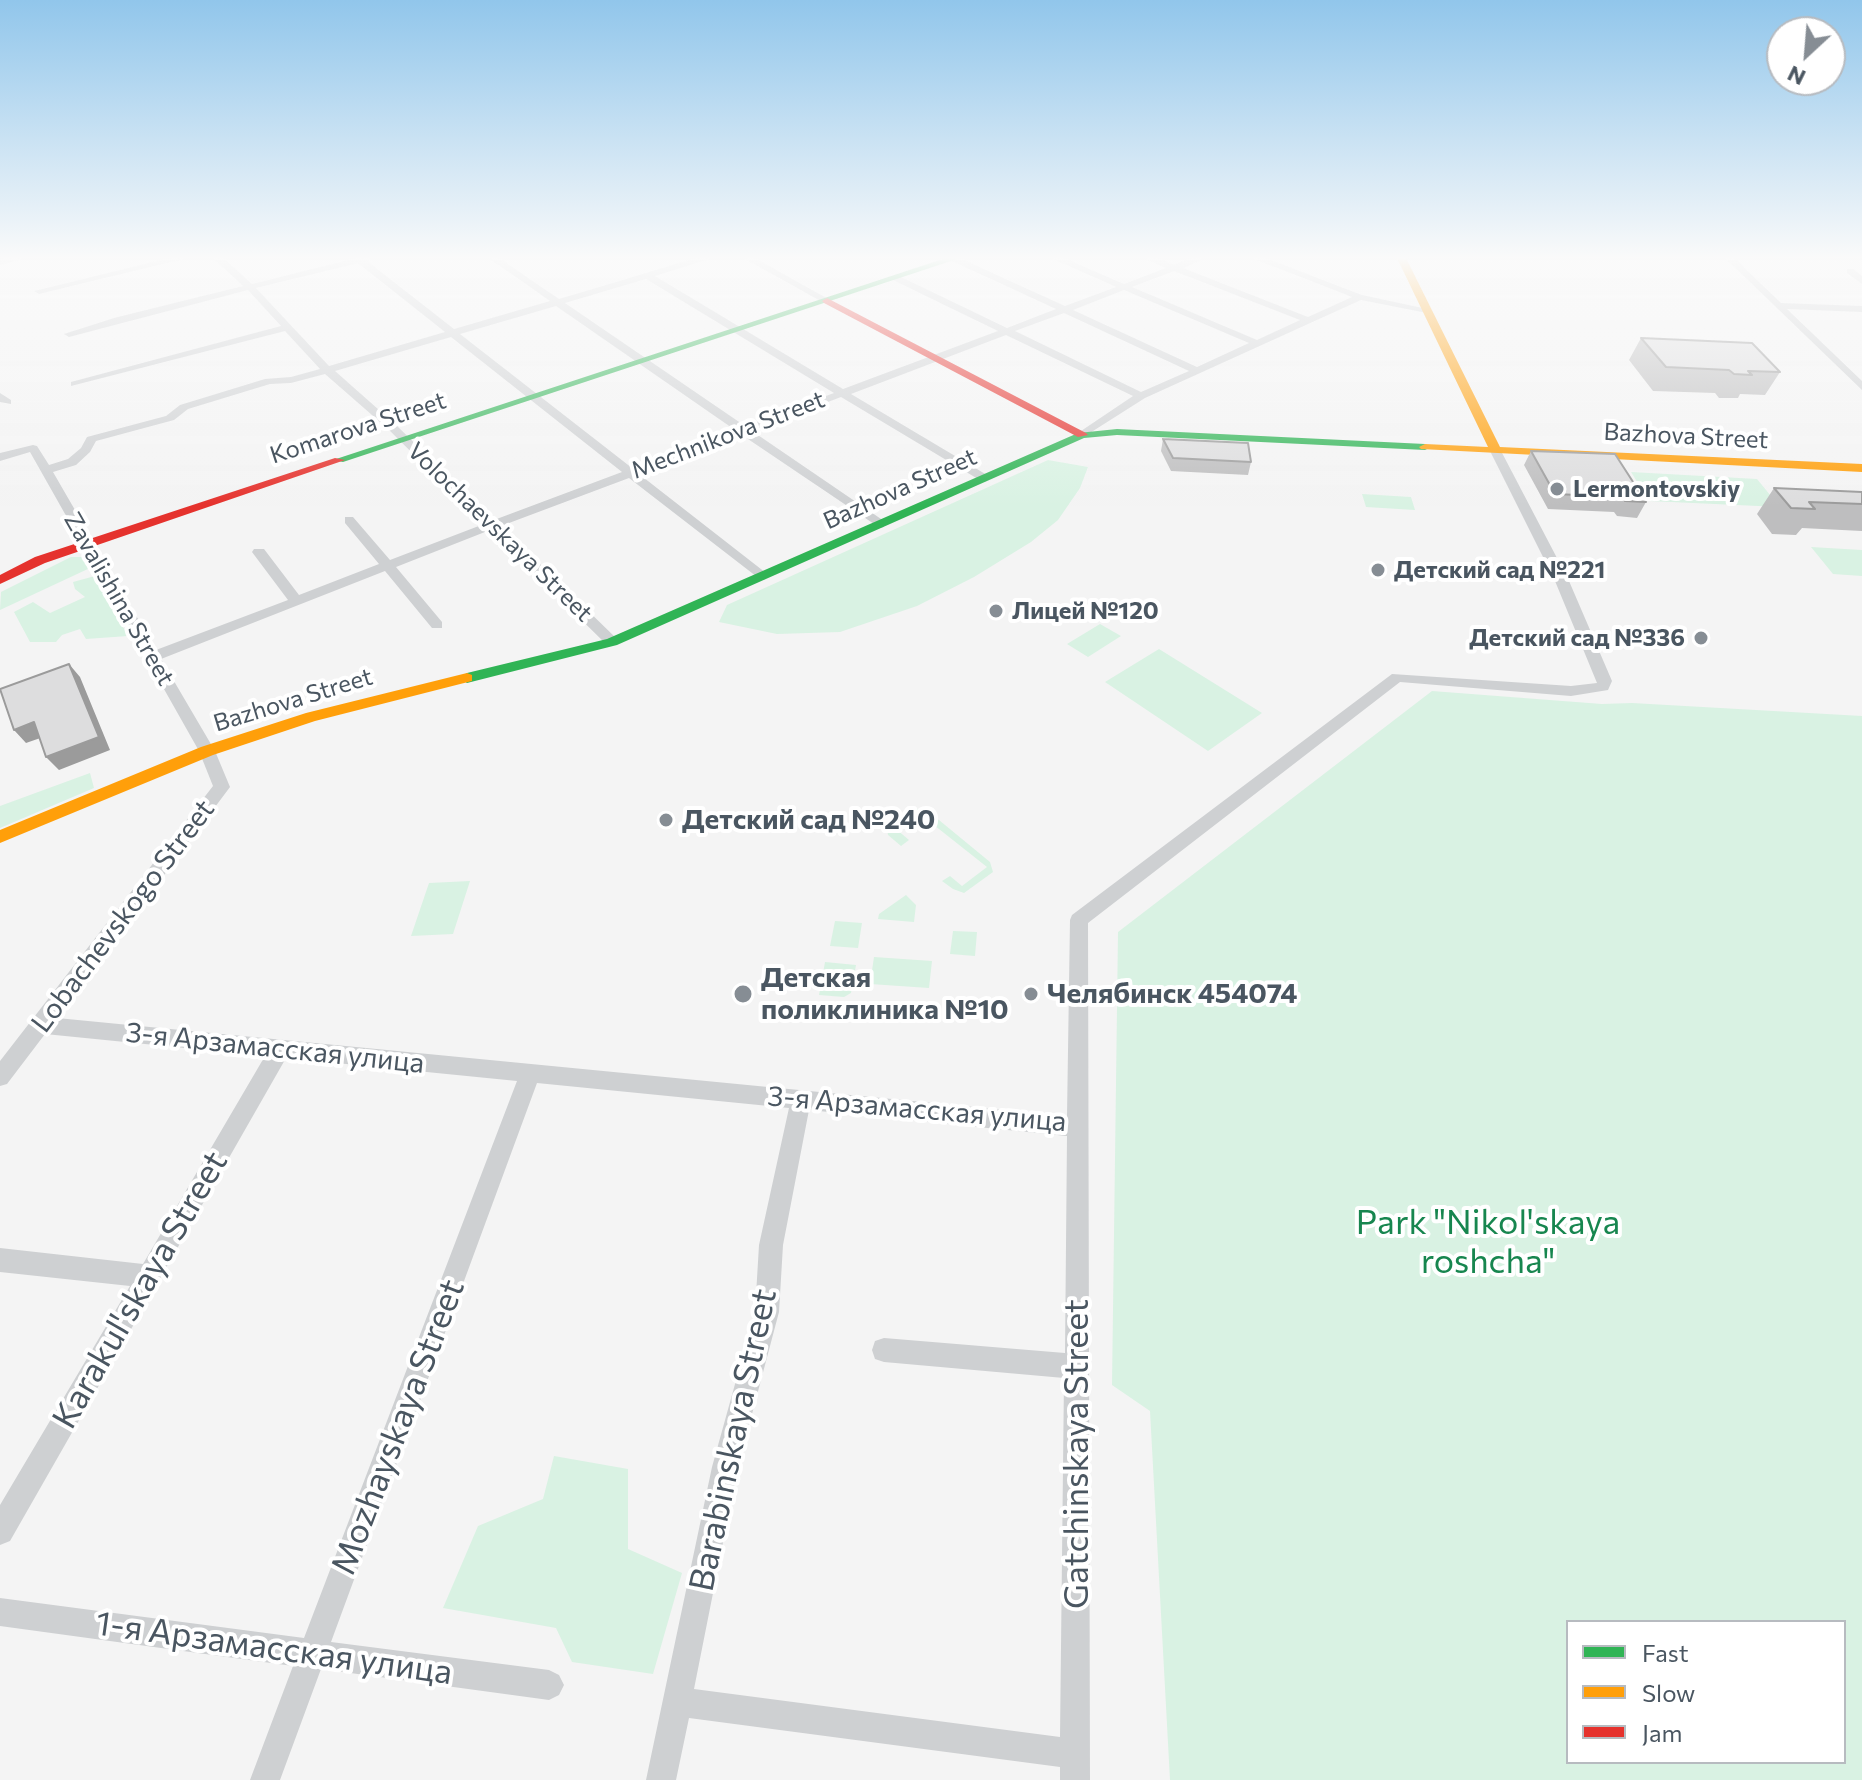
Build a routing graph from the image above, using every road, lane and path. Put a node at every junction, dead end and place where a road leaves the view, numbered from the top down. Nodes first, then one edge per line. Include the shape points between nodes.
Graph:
1 (242, 339) edge
2 (298, 339) edge
3 (435, 339) edge
4 (459, 339) edge
5 (608, 339) edge
6 (708, 339) edge
7 (751, 339) edge
8 (900, 339) edge
9 (986, 339) edge
10 (1021, 339) edge
11 (1129, 339) edge
12 (1247, 339) edge
13 (1270, 339) edge
14 (1441, 339) edge
15 (1815, 339) edge
16 (1259, 344) junction
17 (935, 357) junction
18 (640, 361) junction
19 (327, 370) junction
20 (1198, 371) junction
21 (1856, 376) edge
22 (75, 384) dead end
23 (1862, 387) edge
24 (842, 393) junction
25 (1141, 396) junction
26 (531, 397) junction
27 (743, 430) junction
28 (1082, 435) junction
29 (404, 438) junction
30 (1496, 451) junction
31 (0, 457) edge
32 (1862, 468) edge
33 (46, 470) junction
34 (629, 473) junction
35 (983, 478) junction
36 (349, 520) dead end
37 (880, 524) junction
38 (492, 525) junction
39 (87, 543) junction
40 (259, 552) dead end
41 (388, 565) junction
42 (761, 576) junction
43 (0, 580) edge
44 (296, 601) junction
45 (437, 625) dead end
46 (612, 642) junction
47 (153, 657) junction
48 (207, 751) junction
49 (0, 837) edge
50 (40, 1025) junction
51 (281, 1048) junction
52 (530, 1073) junction
53 (0, 1077) edge
54 (801, 1100) junction
55 (1078, 1127) junction
56 (0, 1260) edge
57 (148, 1276) junction
58 (884, 1350) dead end
59 (1077, 1367) junction
60 (0, 1531) edge
61 (0, 1612) edge
62 (312, 1653) junction
63 (549, 1685) dead end
64 (678, 1702) junction
65 (1075, 1767) edge
66 (265, 1780) edge
67 (661, 1780) edge

1 - 22 street
2 - 19 street, Volochaevskaya Street
3 - 19 street
4 - 26 street
5 - 18 street
6 - 18 main road, Komarova Street
7 - 24 street
8 - 17 main road
9 - 17 street, Mechnikova Street
10 - 25 street
11 - 20 street
12 - 16 street
13 - 16 street
14 - 30 main road
15 - 21 street
16 - 20 street
17 - 24 street, Mechnikova Street
17 - 28 main road
18 - 26 main road, Komarova Street
18 - 27 street
19 - 29 street, Volochaevskaya Street
19 - 33 street via 269,381 184,407 170,418 91,439 72,462
20 - 25 street
21 - 23 street
24 - 27 street, Mechnikova Street
24 - 35 street
25 - 28 street
26 - 29 main road, Komarova Street
26 - 34 street
27 - 34 street, Mechnikova Street
27 - 37 street
28 - 30 main road, Bazhova Street via 1117,432
28 - 35 main road, Bazhova Street
29 - 38 street, Volochaevskaya Street
29 - 39 main road, Komarova Street
30 - 32 main road, Bazhova Street
30 - 55 street, 3-я Арзамасская улица via 1562,581 1605,681 1603,687 1571,691 1397,677 1079,920
31 - 33 street, Zavalishina Street via 33,448
33 - 39 street, Zavalishina Street
34 - 38 street, Mechnikova Street
34 - 42 street
35 - 37 main road, Bazhova Street
36 - 41 street
37 - 42 main road, Bazhova Street
38 - 41 street, Mechnikova Street
38 - 46 street, Volochaevskaya Street
39 - 43 main road, Komarova Street
39 - 47 street, Zavalishina Street
40 - 44 street
41 - 44 street, Mechnikova Street
41 - 45 street
42 - 46 main road, Bazhova Street
44 - 47 street, Mechnikova Street
46 - 48 main road, Bazhova Street via 353,704
47 - 48 street, Zavalishina Street
48 - 49 main road, Bazhova Street
48 - 50 street, Lobachevskogo Street via 222,787
50 - 51 street, 3-я Арзамасская улица
50 - 53 street, Lobachevskogo Street
51 - 52 street, 3-я Арзамасская улица
51 - 57 street, Karakul'skaya Street
52 - 54 street, 3-я Арзамасская улица
52 - 62 street, Mozhayskaya Street
54 - 55 street, 3-я Арзамасская улица
54 - 64 street, Barabinskaya Street via 771,1245 767,1312 725,1467
55 - 59 street, Gatchinskaya Street
56 - 57 street
57 - 60 street, Karakul'skaya Street
58 - 59 street
59 - 65 street, Gatchinskaya Street
61 - 62 street, 1-я Арзамасская улица
62 - 63 street, 1-я Арзамасская улица
62 - 66 street, Mozhayskaya Street
64 - 65 street
64 - 67 street, Barabinskaya Street

